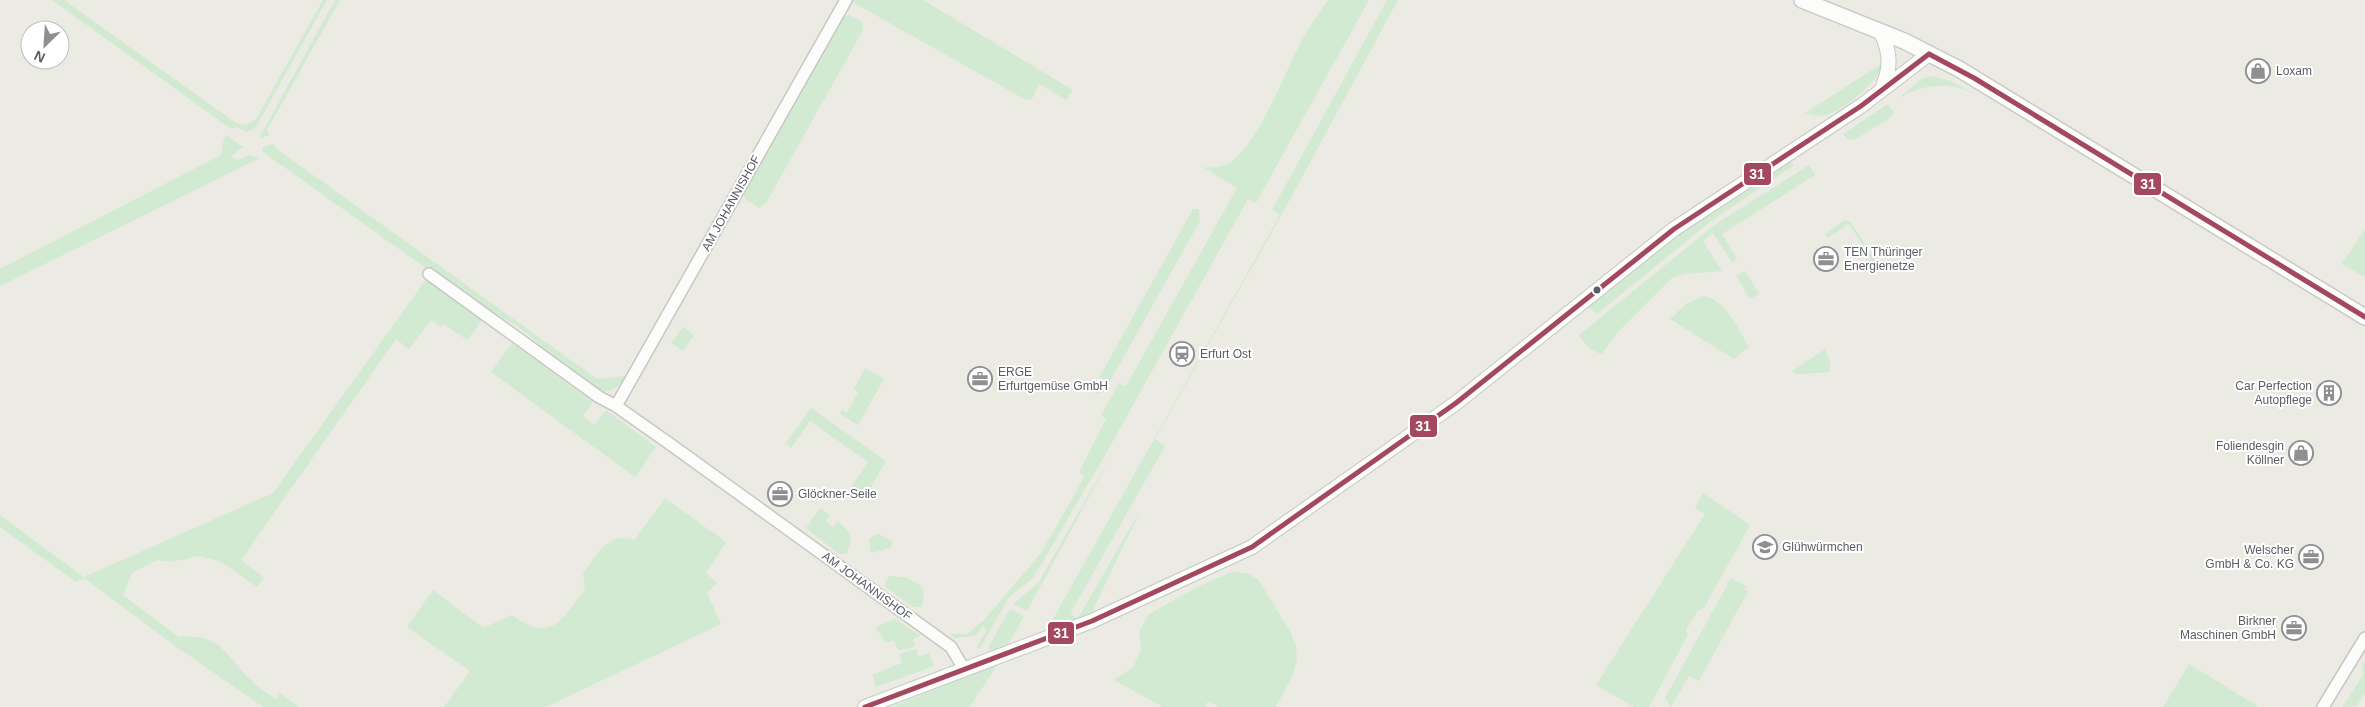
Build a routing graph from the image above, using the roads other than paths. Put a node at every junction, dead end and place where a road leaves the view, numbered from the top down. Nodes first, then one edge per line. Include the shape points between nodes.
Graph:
1 (846, 0) edge
2 (1802, 0) edge
3 (1881, 32) junction
4 (1929, 54) junction
5 (1881, 90) junction
6 (429, 274) dead end
7 (2365, 317) edge
8 (616, 406) junction
9 (2365, 638) edge
10 (964, 669) junction
11 (865, 707) edge
12 (2323, 707) edge

1 - 8 street, AM JOHANNISHOF
2 - 3 main road
3 - 4 main road
3 - 5 street via 1890,57 1888,74
4 - 5 street
4 - 7 main road via 1974,78
5 - 10 street via 1674,229 1456,403 1252,547 1092,621
6 - 8 street, AM JOHANNISHOF
8 - 10 street, AM JOHANNISHOF via 951,647
9 - 12 street
10 - 11 street

